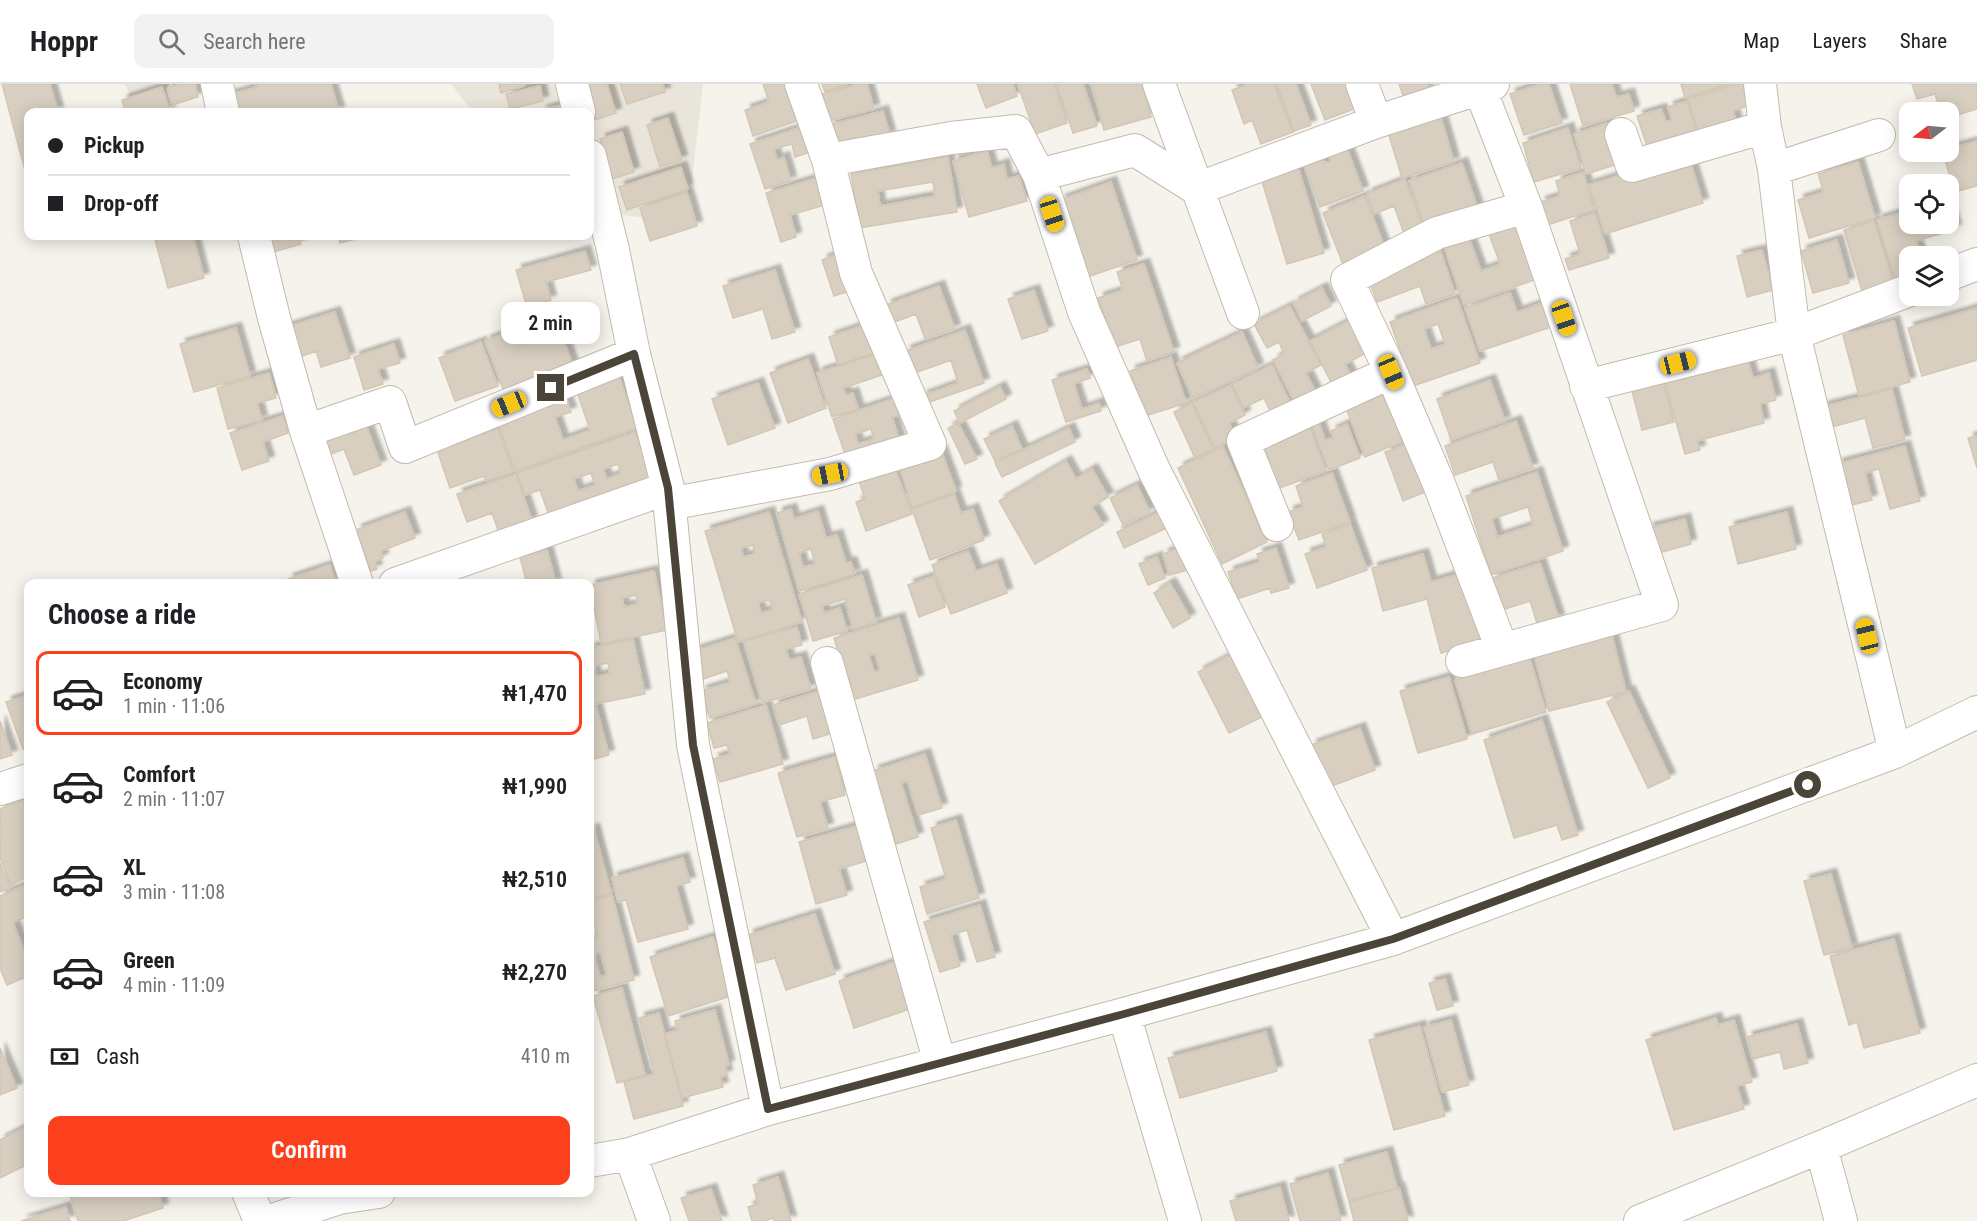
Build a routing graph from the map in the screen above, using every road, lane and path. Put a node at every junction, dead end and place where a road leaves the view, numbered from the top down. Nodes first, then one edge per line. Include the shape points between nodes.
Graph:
1 (217, 84) edge
2 (572, 84) edge
3 (801, 84) edge
4 (1159, 84) edge
5 (1362, 84) edge
6 (1760, 84) edge
7 (1483, 85) edge
8 (222, 108) edge
9 (578, 108) edge
10 (1376, 122) junction
11 (1765, 128) junction
12 (1621, 134) dead end
13 (1879, 135) dead end
14 (828, 160) junction
15 (1774, 170) junction
16 (594, 172) edge
17 (1039, 175) junction
18 (1197, 189) junction
19 (1526, 207) junction
20 (255, 240) edge
21 (1977, 264) edge
22 (1959, 271) edge
23 (1899, 294) edge
24 (1243, 313) dead end
25 (1794, 334) junction
26 (634, 354) junction
27 (1391, 372) junction
28 (1586, 386) junction
29 (306, 431) junction
30 (669, 496) junction
31 (1277, 525) dead end
32 (355, 579) edge
33 (411, 579) edge
34 (1502, 649) junction
35 (1462, 662) dead end
36 (827, 663) dead end
37 (1977, 712) edge
38 (1895, 752) junction
39 (24, 781) edge
40 (0, 789) edge
41 (1393, 939) junction
42 (1124, 1014) junction
43 (940, 1063) junction
44 (1977, 1080) edge
45 (768, 1109) junction
46 (1821, 1147) junction
47 (630, 1154) junction
48 (594, 1160) edge
49 (250, 1197) edge
50 (369, 1197) edge
51 (343, 1210) edge
52 (260, 1221) edge
53 (270, 1221) edge
54 (654, 1221) edge
55 (1185, 1221) edge
56 (1640, 1221) edge
57 (1841, 1221) edge

1 - 8 street
2 - 9 street
3 - 14 street
4 - 18 street
5 - 10 street
6 - 11 street
7 - 10 street
7 - 19 street
10 - 18 street
11 - 12 street via 1632,166
11 - 15 street
13 - 15 street
14 - 17 street via 1016,131
14 - 30 street via 856,273 930,444 830,474
15 - 25 street
16 - 26 street
17 - 18 street via 1135,150
17 - 41 street via 1084,312 1154,470
18 - 24 street
19 - 27 street via 1437,233 1347,280
19 - 28 street
20 - 29 street
21 - 22 street
23 - 25 street
25 - 28 street
25 - 38 street
26 - 29 street via 405,447 390,402
26 - 30 street
27 - 31 street via 1243,441
27 - 34 street
28 - 34 street via 1662,605
29 - 32 street
30 - 33 street
30 - 45 street via 693,745
34 - 35 street
36 - 43 street
37 - 38 street
38 - 41 street
39 - 40 street
41 - 42 street
42 - 43 street
42 - 55 street
43 - 45 street
44 - 46 street
45 - 47 street
46 - 56 street
46 - 57 street
47 - 48 street
47 - 54 street
49 - 52 street
50 - 51 street
51 - 53 street

